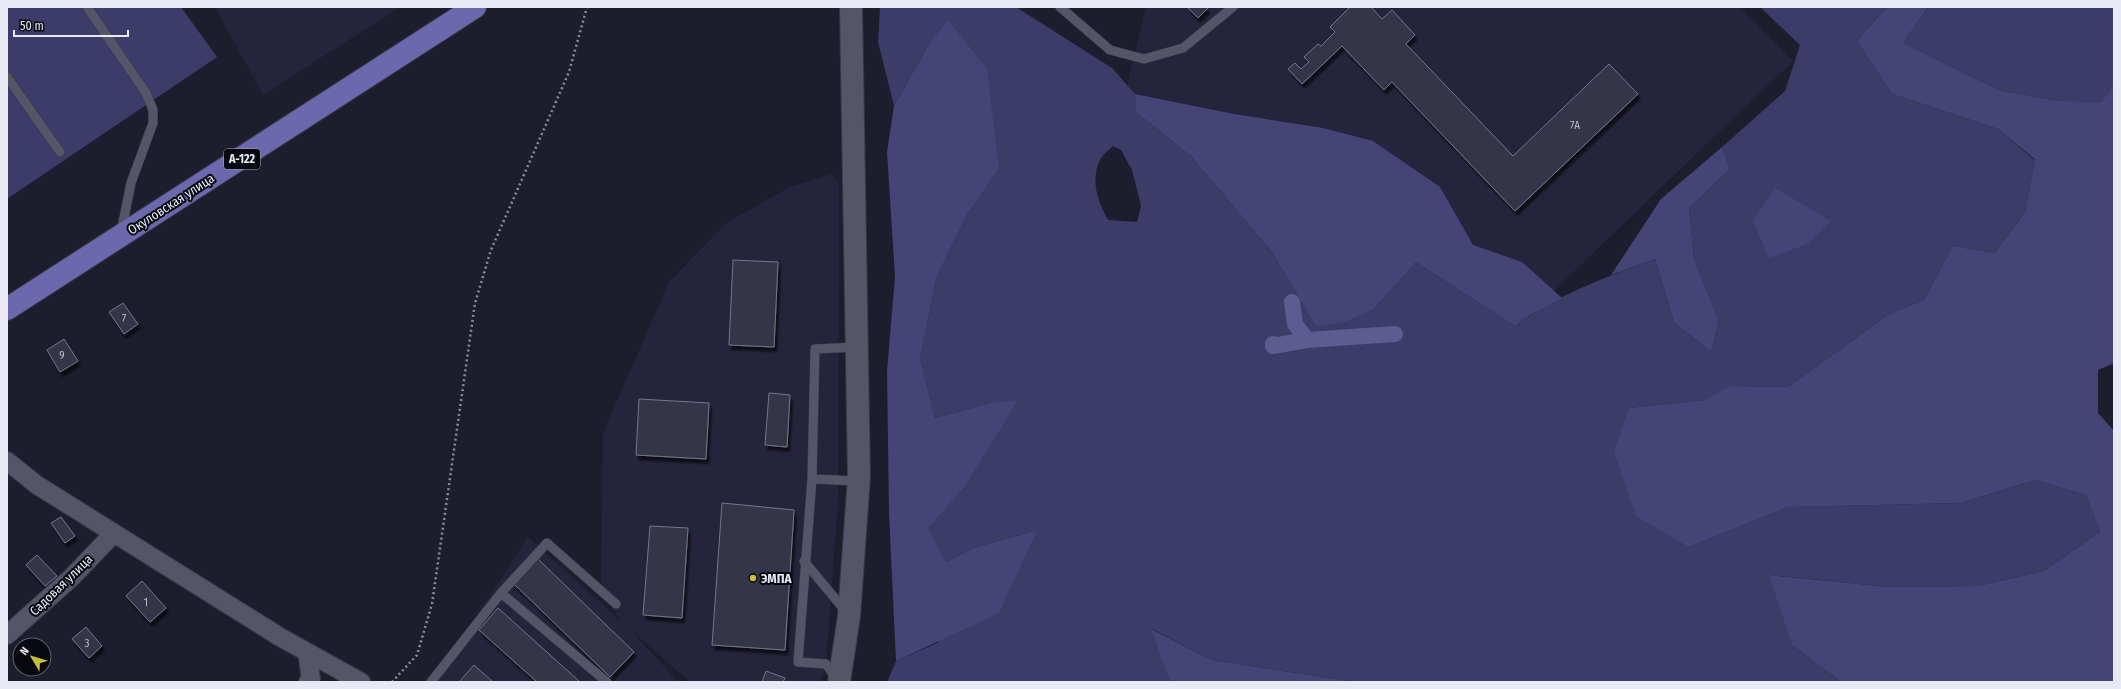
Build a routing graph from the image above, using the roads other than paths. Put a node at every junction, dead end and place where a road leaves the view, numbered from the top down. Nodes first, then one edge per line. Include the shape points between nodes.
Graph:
1 (86, 7) edge
2 (475, 7) edge
3 (851, 7) edge
4 (1060, 7) edge
5 (1233, 7) edge
6 (7, 77) edge
7 (60, 152) dead end
8 (121, 236) junction
9 (7, 309) edge
10 (858, 347) junction
11 (7, 461) edge
12 (812, 479) junction
13 (858, 481) junction
14 (114, 533) junction
15 (804, 561) junction
16 (501, 593) junction
17 (616, 604) dead end
18 (849, 616) junction
19 (7, 636) edge
20 (307, 652) junction
21 (308, 682) edge
22 (361, 682) edge
23 (431, 682) edge
24 (606, 682) edge
25 (838, 682) edge

1 - 8 lane via 146,93 153,110 153,123 131,183
2 - 8 main road, Окуловская улица / А-122
3 - 10 main road
4 - 5 lane via 1110,50 1144,59 1183,48
6 - 7 lane
8 - 9 main road, Окуловская улица / А-122
10 - 12 lane via 815,349
10 - 13 main road
11 - 14 street via 36,485
12 - 13 lane
12 - 15 lane
13 - 18 main road
14 - 19 street, Садовая улица via 72,577
14 - 20 street
15 - 18 lane
15 - 25 lane via 798,662 826,664
16 - 17 lane via 547,542
16 - 23 lane
16 - 24 lane
18 - 25 main road
20 - 21 street via 310,679
20 - 22 street

